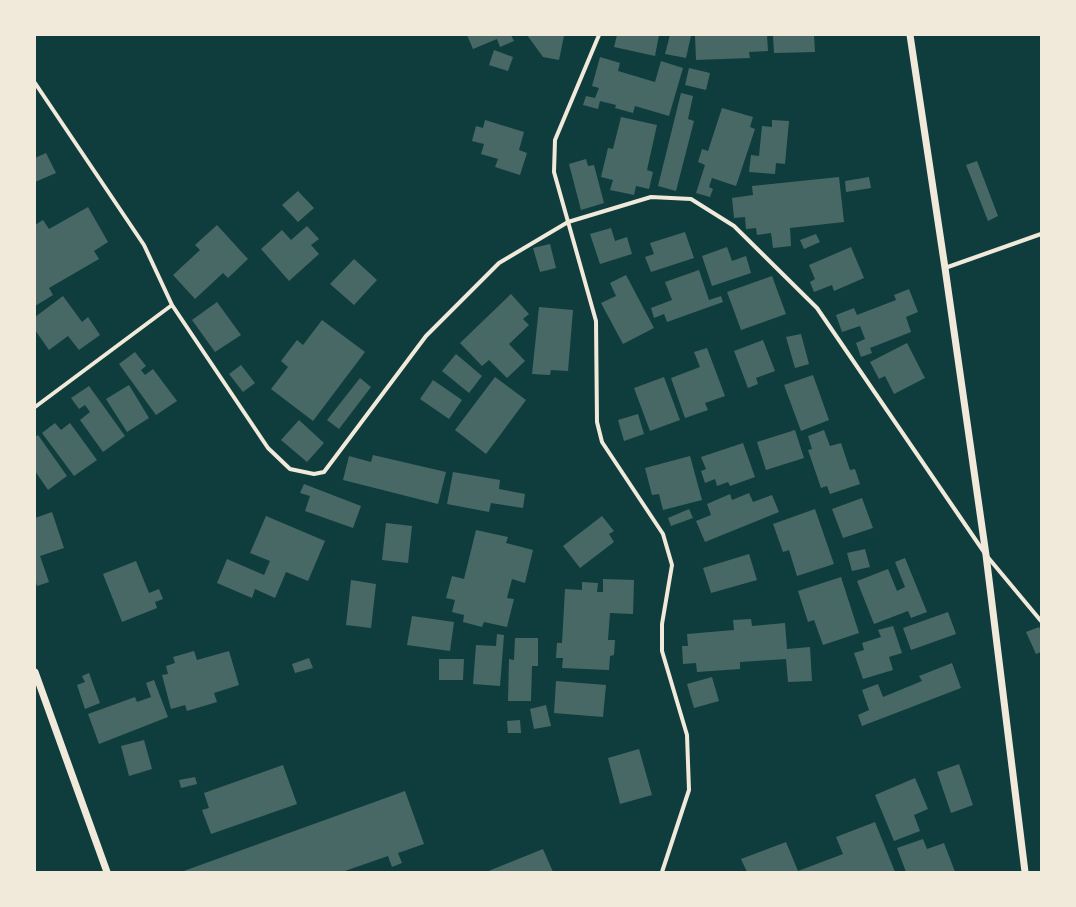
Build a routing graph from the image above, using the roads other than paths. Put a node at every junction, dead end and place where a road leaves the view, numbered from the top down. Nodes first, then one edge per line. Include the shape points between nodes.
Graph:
1 (599, 35) edge
2 (910, 35) edge
3 (35, 83) edge
4 (568, 222) junction
5 (1041, 234) edge
6 (945, 268) junction
7 (172, 305) junction
8 (35, 407) edge
9 (986, 556) junction
10 (1041, 621) edge
11 (35, 672) edge
12 (107, 872) edge
13 (662, 872) edge
14 (1025, 872) edge

1 - 4 street via 555,140 554,172
2 - 6 street
3 - 7 street via 144,245
4 - 7 street via 499,262 426,336 324,472 314,474 290,469 268,448
4 - 9 street via 651,197 691,199 734,226 817,308
4 - 13 street via 596,321 597,422 602,442 663,534 672,565 662,624 662,651 687,735 688,790
5 - 6 street
6 - 9 street
7 - 8 street
9 - 10 street
9 - 14 street
11 - 12 street

